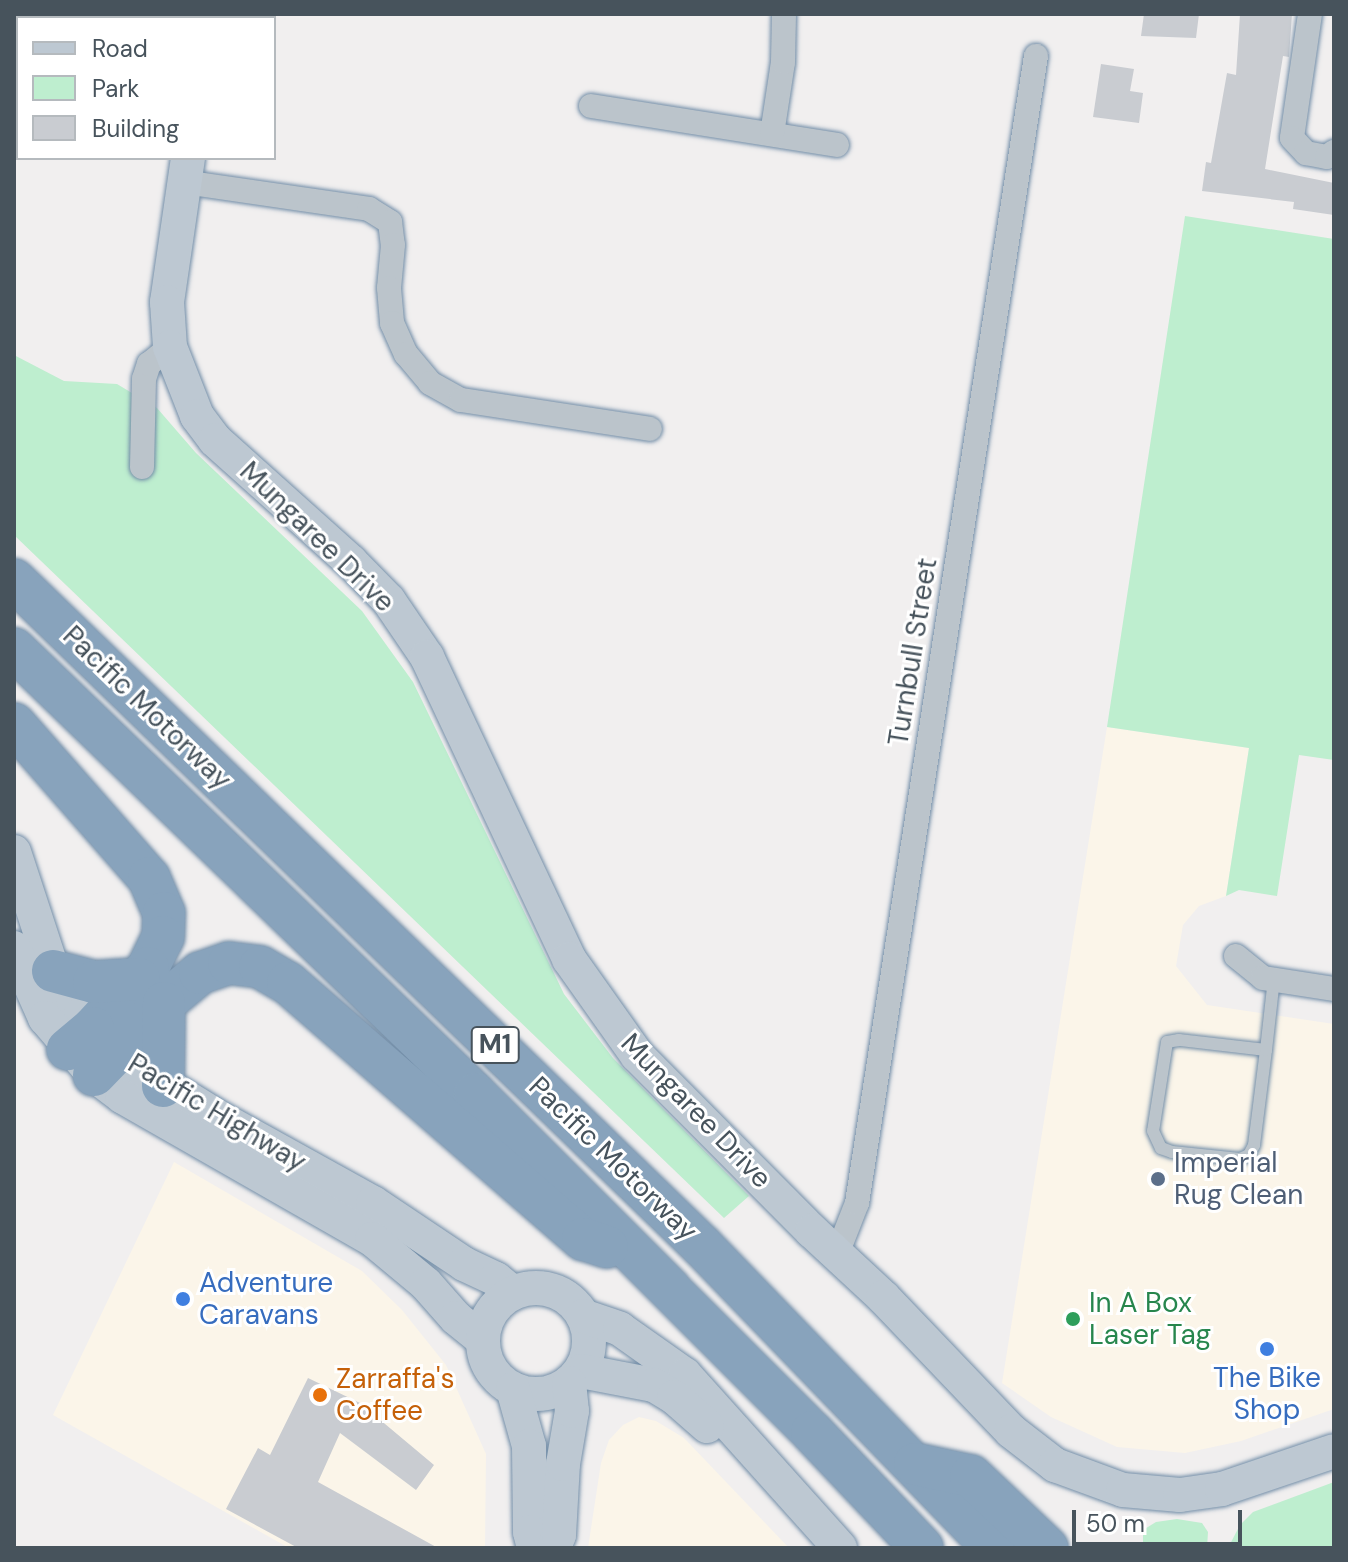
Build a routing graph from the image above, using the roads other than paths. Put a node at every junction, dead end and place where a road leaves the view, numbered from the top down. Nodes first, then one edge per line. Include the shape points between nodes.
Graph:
1 (784, 14) edge
2 (1310, 14) edge
3 (1036, 56) dead end
4 (591, 106) dead end
5 (772, 134) junction
6 (837, 145) dead end
7 (1334, 152) edge
8 (186, 170) edge
9 (170, 347) junction
10 (650, 429) dead end
11 (142, 467) dead end
12 (14, 580) edge
13 (14, 649) edge
14 (14, 724) edge
15 (14, 852) edge
16 (14, 948) edge
17 (1236, 956) dead end
18 (53, 971) junction
19 (1274, 979) junction
20 (1334, 989) edge
21 (151, 991) junction
22 (1266, 1050) junction
23 (93, 1051) junction
24 (163, 1086) junction
25 (837, 1254) junction
26 (642, 1259) junction
27 (513, 1293) junction
28 (583, 1316) junction
29 (482, 1339) junction
30 (575, 1377) junction
31 (513, 1389) junction
32 (1334, 1451) edge
33 (757, 1459) junction
34 (915, 1464) junction
35 (534, 1548) edge
36 (554, 1548) edge
37 (840, 1548) edge
38 (922, 1548) edge
39 (994, 1548) edge
40 (1047, 1548) edge

1 - 5 street
2 - 7 street via 1292,138 1306,153 1327,157
3 - 25 street, Turnbull Street via 857,1203
4 - 5 street
5 - 6 street
8 - 9 street, Mungaree Drive via 167,302
8 - 10 street via 369,209 390,222 392,323 406,354 430,383 461,400
9 - 11 street via 149,364 144,379
9 - 25 street, Mungaree Drive via 197,416 215,440 351,562 389,601 427,657 569,959 637,1055
12 - 34 highway, Pacific Motorway / M1 via 702,1246
13 - 26 highway, Pacific Motorway / M1
14 - 21 highway via 135,861 159,896 163,937 154,958
15 - 18 street, Pacific Highway
16 - 23 street, Pacific Highway via 36,1003
17 - 19 street via 1263,978
18 - 21 highway
18 - 23 street, Pacific Highway
19 - 20 street
19 - 22 lane
21 - 23 highway
21 - 24 highway
21 - 26 highway via 209,968 240,963 269,970 583,1239
22 - 22 lane via 1249,1155 1240,1159 1161,1148 1153,1131 1167,1042
23 - 24 street, Pacific Highway
23 - 29 street, Pacific Highway via 123,1097 372,1239
24 - 27 street, Pacific Highway via 363,1197
25 - 32 street, Mungaree Drive via 1022,1441 1079,1476 1139,1493 1194,1494
26 - 38 highway, Pacific Motorway / M1
27 - 28 street via 545,1288 560,1293
27 - 29 street via 491,1312
28 - 30 street via 590,1343
28 - 33 street via 620,1329 685,1375 737,1429
29 - 31 street via 490,1369
30 - 31 street via 542,1394
30 - 33 street via 654,1385 724,1442
30 - 36 street
31 - 35 street via 529,1446
33 - 37 street
34 - 39 highway, Pacific Motorway / M1
34 - 40 highway via 971,1476

